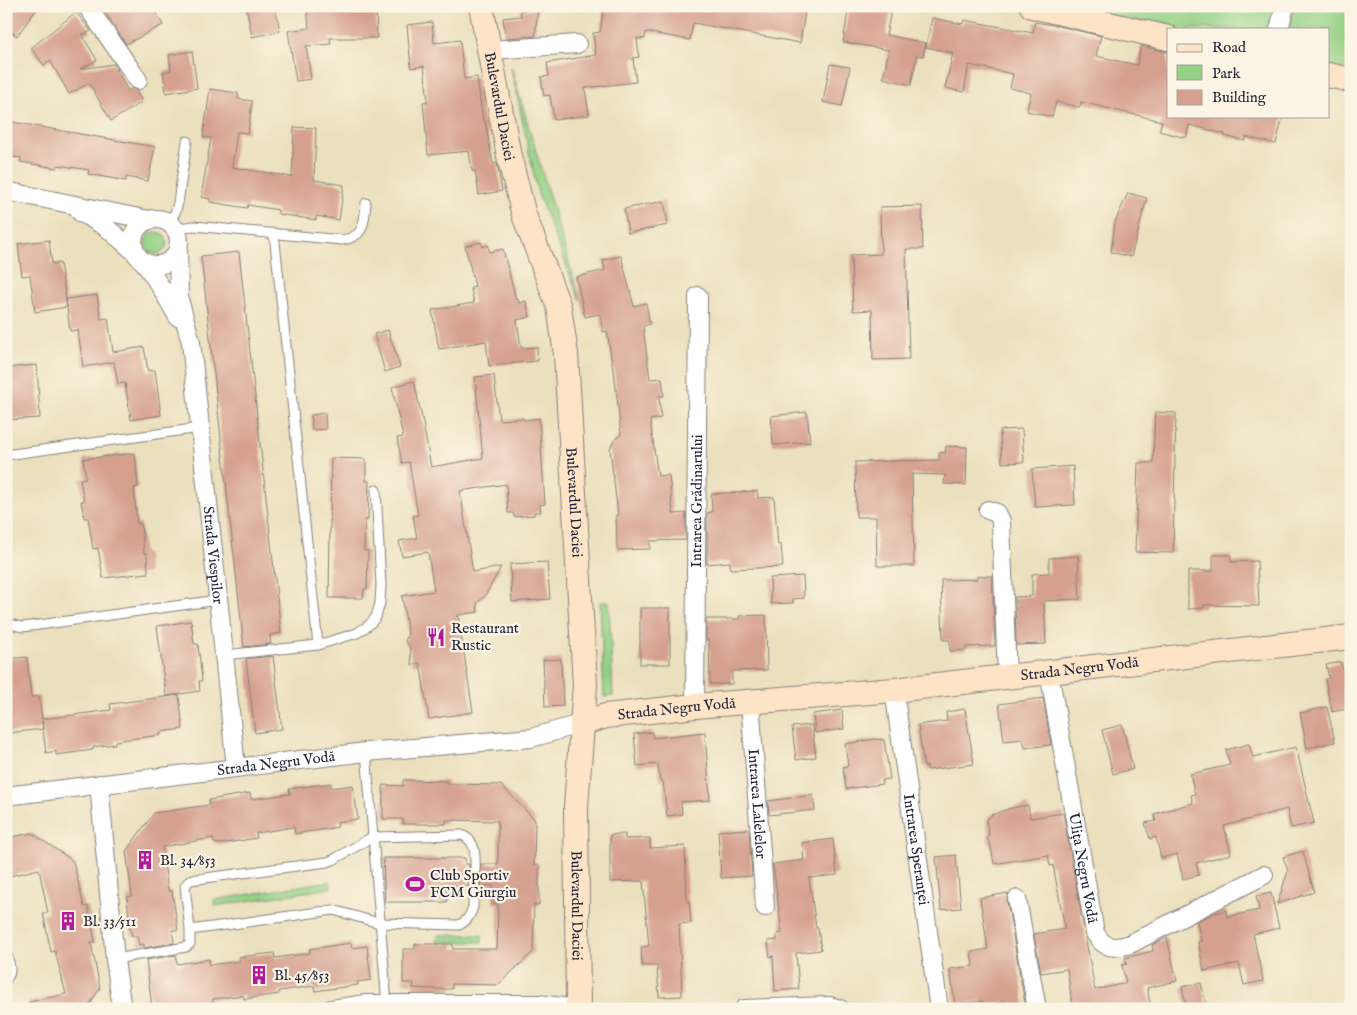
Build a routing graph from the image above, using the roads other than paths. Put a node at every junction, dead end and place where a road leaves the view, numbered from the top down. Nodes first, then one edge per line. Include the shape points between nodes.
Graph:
1 (87, 6) edge
2 (481, 6) edge
3 (1032, 6) edge
4 (1284, 6) edge
5 (1279, 28) edge
6 (1167, 38) edge
7 (577, 44) dead end
8 (490, 50) junction
9 (1330, 75) edge
10 (138, 80) dead end
11 (1351, 80) edge
12 (187, 141) dead end
13 (6, 191) edge
14 (366, 203) dead end
15 (67, 204) junction
16 (149, 220) junction
17 (174, 233) junction
18 (274, 233) junction
19 (140, 257) junction
20 (698, 296) dead end
21 (191, 342) junction
22 (200, 428) junction
23 (6, 455) edge
24 (376, 490) dead end
25 (988, 510) dead end
26 (218, 600) junction
27 (6, 623) edge
28 (1351, 637) edge
29 (318, 645) junction
30 (224, 655) junction
31 (1049, 672) junction
32 (1007, 677) junction
33 (894, 690) junction
34 (750, 700) junction
35 (695, 706) junction
36 (583, 723) junction
37 (366, 752) junction
38 (236, 768) junction
39 (99, 784) junction
40 (6, 796) edge
41 (372, 837) junction
42 (1264, 875) dead end
43 (1017, 899) dead end
44 (765, 907) dead end
45 (379, 923) junction
46 (190, 930) junction
47 (6, 952) edge
48 (115, 959) junction
49 (6, 979) edge
50 (387, 1004) junction
51 (350, 1008) edge
52 (122, 1009) edge
53 (332, 1009) edge
54 (578, 1009) edge
55 (744, 1009) edge
56 (840, 1009) edge
57 (939, 1009) edge
58 (1037, 1009) edge

1 - 10 street
2 - 8 street, Bulevardul Daciei
3 - 6 street
4 - 5 street
7 - 8 street
8 - 36 street, Bulevardul Daciei via 509,156 524,216 555,292 563,330 585,685
9 - 11 street
12 - 17 lane via 174,213
13 - 15 street, Strada Viespilor
14 - 18 lane via 361,230 349,239
15 - 16 street, Strada Viespilor
15 - 19 street, Strada Viespilor via 106,227
16 - 17 street via 157,219
16 - 19 street via 138,226 134,233 133,245
17 - 18 lane via 194,226
17 - 19 street via 173,257 155,265
17 - 21 street, Strada Viespilor via 179,299
18 - 29 lane
19 - 21 street, Strada Viespilor via 162,288
20 - 35 street, Intrarea Grădinarului
21 - 22 street, Strada Viespilor
22 - 23 lane
22 - 26 street, Strada Viespilor
24 - 29 lane via 381,585 376,617 357,633
25 - 32 street via 997,513 1001,521
26 - 27 lane via 22,627
26 - 30 street, Strada Viespilor
28 - 31 street, Strada Negru Vodă
29 - 30 lane
30 - 38 street, Strada Viespilor
31 - 32 street, Strada Negru Vodă
31 - 42 street, Ulița Negru Vodă via 1095,933 1100,942 1110,947 1130,944
32 - 33 street, Strada Negru Vodă
33 - 34 street, Strada Negru Vodă
33 - 57 street, Intrarea Speranței
34 - 35 street, Strada Negru Vodă
34 - 44 street, Intrarea Lalelelor
35 - 36 street, Strada Negru Vodă via 606,716
36 - 37 street, Strada Negru Vodă via 531,738
36 - 54 street, Bulevardul Daciei via 576,806
37 - 38 street, Strada Negru Vodă
37 - 41 lane
38 - 39 street, Strada Negru Vodă
39 - 40 street, Strada Negru Vodă
39 - 48 street
41 - 45 lane
41 - 45 lane via 462,835 468,838 475,855 473,907 466,921 459,925
41 - 46 lane via 327,862 187,882
43 - 58 street
45 - 46 lane via 333,910
45 - 50 lane
46 - 48 lane via 190,944 186,947
47 - 49 lane via 10,970
48 - 52 street
50 - 51 street
50 - 54 street via 539,1004
51 - 53 street
55 - 56 street via 830,1006

